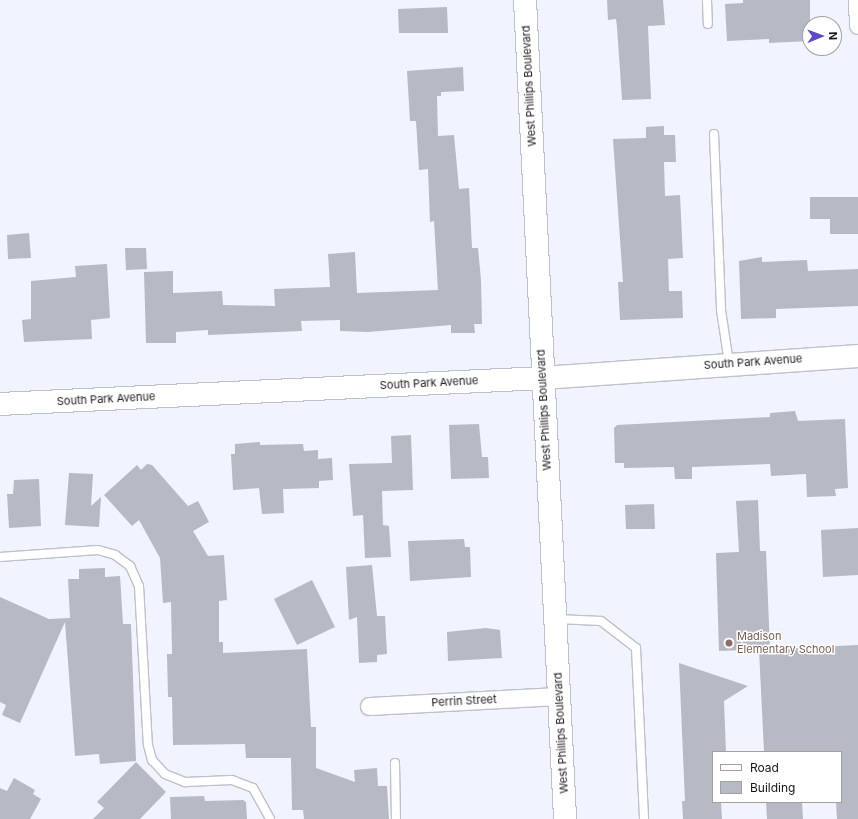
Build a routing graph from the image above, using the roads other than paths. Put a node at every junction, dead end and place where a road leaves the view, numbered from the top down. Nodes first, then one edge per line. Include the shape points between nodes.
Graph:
1 (525, 0) edge
2 (707, 0) edge
3 (857, 0) edge
4 (708, 24) dead end
5 (858, 25) edge
6 (714, 134) dead end
7 (858, 356) edge
8 (729, 364) junction
9 (543, 378) junction
10 (0, 404) edge
11 (0, 557) edge
12 (555, 619) junction
13 (559, 696) junction
14 (369, 706) dead end
15 (395, 763) dead end
16 (270, 819) edge
17 (396, 819) edge
18 (565, 819) edge
19 (644, 819) edge

1 - 9 street, West Phillips Boulevard
2 - 4 lane
3 - 5 street
6 - 8 lane via 721,310
7 - 8 street, South Park Avenue
8 - 9 street, South Park Avenue
9 - 10 street, South Park Avenue
9 - 12 street, West Phillips Boulevard
11 - 16 lane via 98,550 116,555 130,566 138,586 148,745 152,760 165,774 185,782 232,780 253,788 265,805
12 - 13 street, West Phillips Boulevard
12 - 19 lane via 601,621 636,648
13 - 14 street, Perrin Street
13 - 18 street, West Phillips Boulevard
15 - 17 lane

